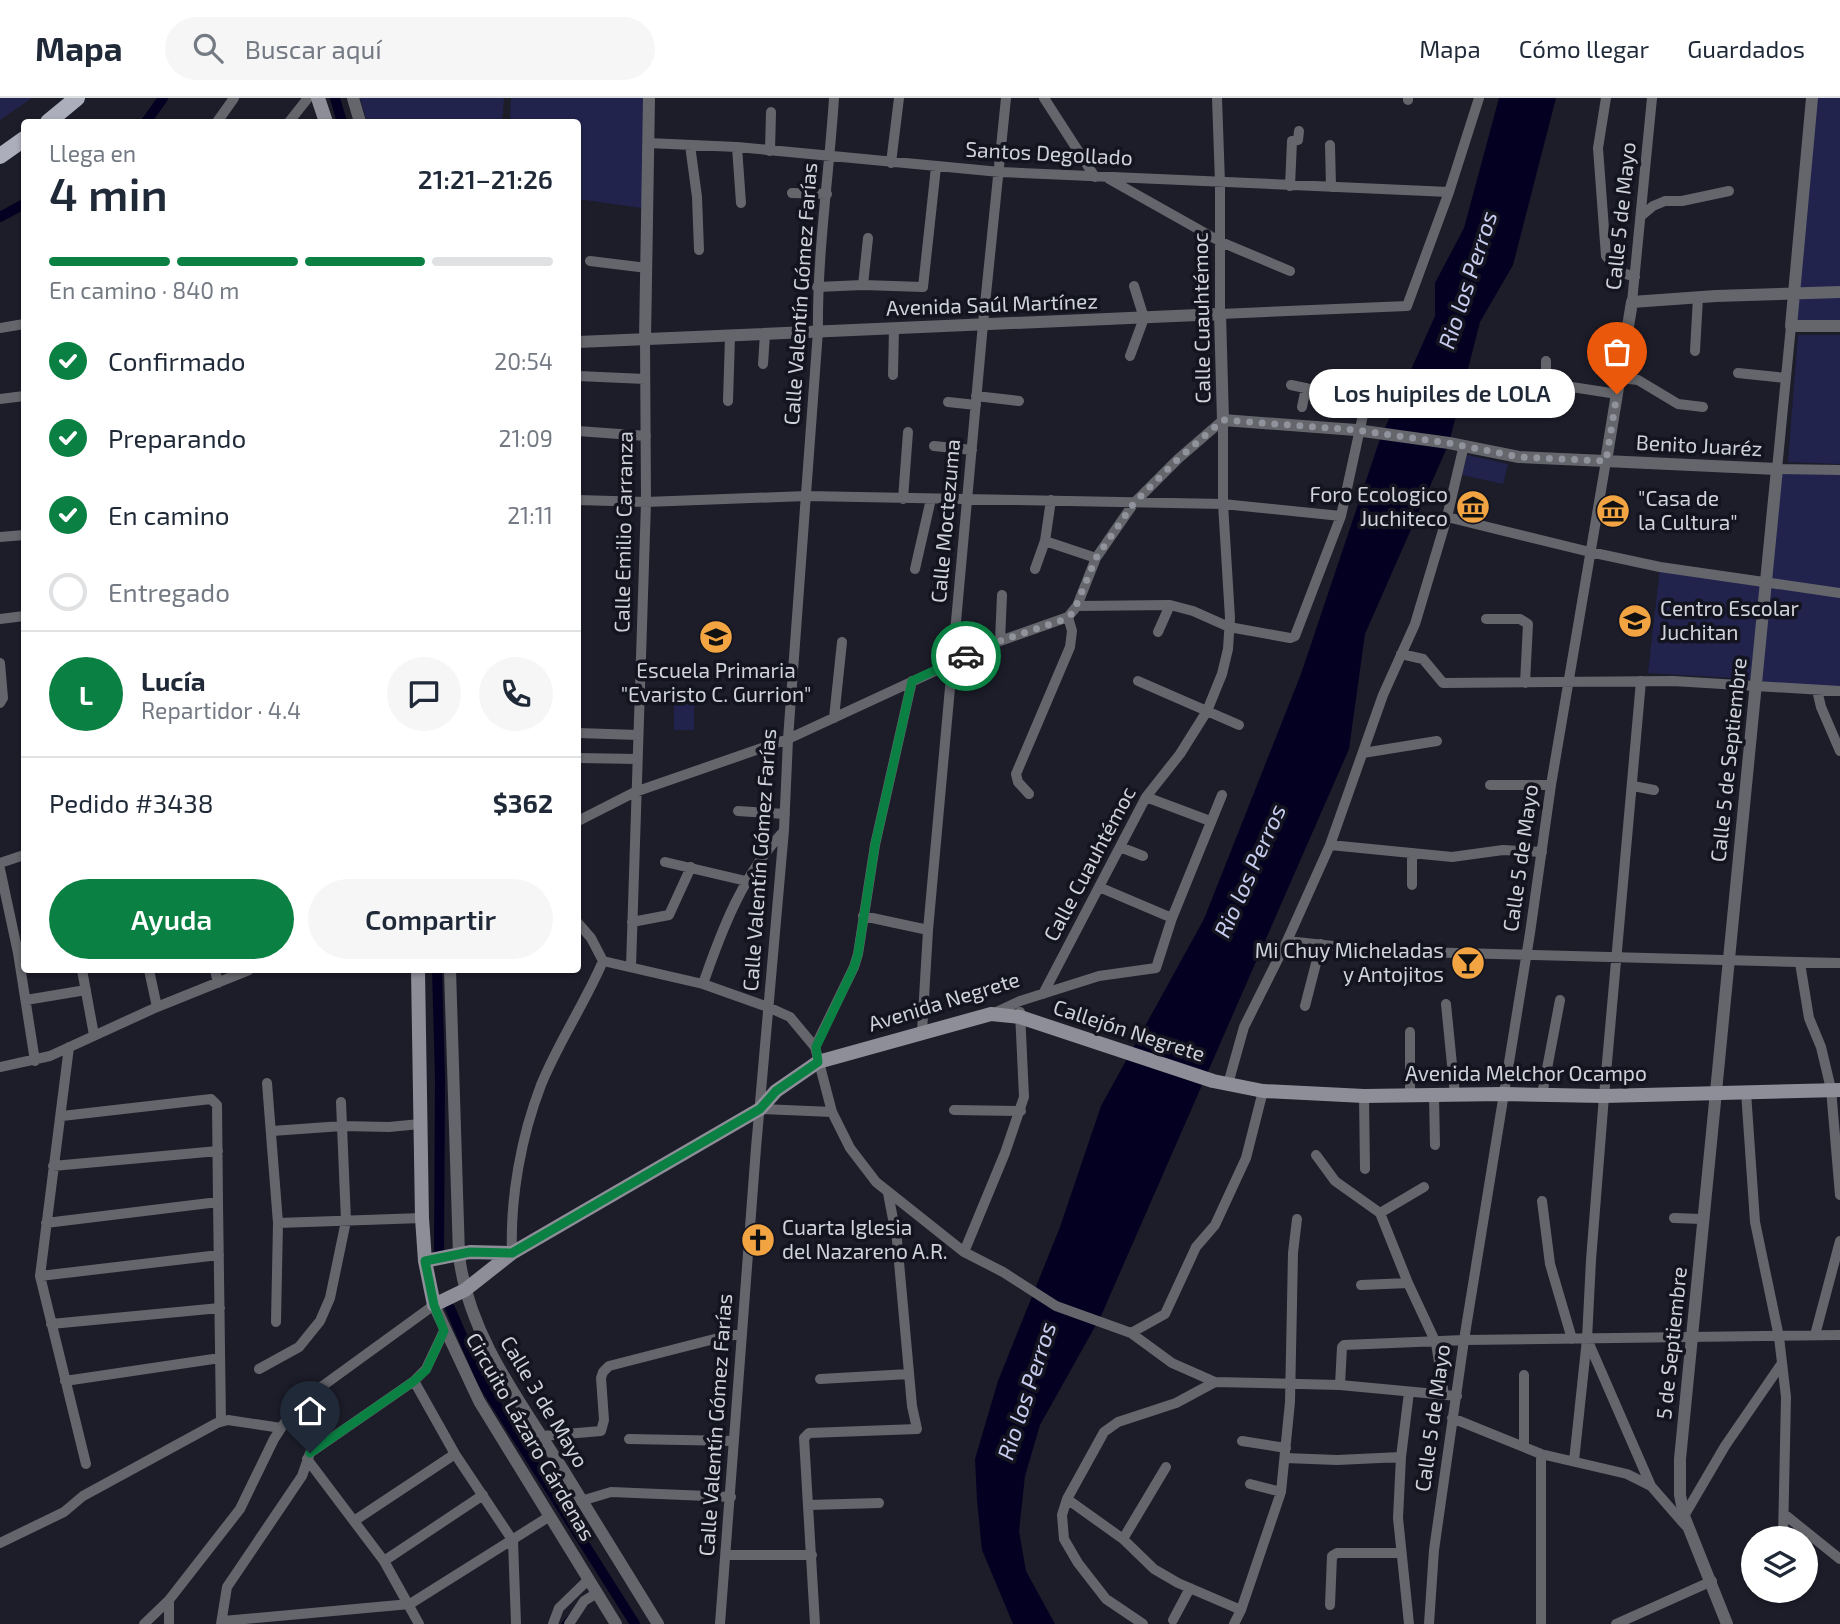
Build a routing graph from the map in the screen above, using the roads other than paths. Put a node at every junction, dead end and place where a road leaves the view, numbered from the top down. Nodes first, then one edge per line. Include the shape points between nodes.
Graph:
1 (77, 98) edge
2 (234, 98) edge
3 (308, 98) edge
4 (318, 98) edge
5 (353, 98) edge
6 (649, 98) edge
7 (834, 98) edge
8 (899, 98) edge
9 (1006, 98) edge
10 (1044, 98) edge
11 (1217, 98) edge
12 (1479, 98) edge
13 (1606, 98) edge
14 (1652, 98) edge
15 (1812, 98) edge
16 (771, 112) dead end
17 (52, 119) edge
18 (219, 119) edge
19 (291, 119) edge
20 (325, 119) edge
21 (359, 119) edge
22 (1299, 131) dead end
23 (21, 141) edge
24 (648, 143) junction
25 (690, 145) junction
26 (1330, 145) dead end
27 (737, 147) junction
28 (769, 151) junction
29 (0, 156) edge
30 (830, 157) junction
31 (891, 163) junction
32 (936, 167) junction
33 (1000, 172) junction
34 (1100, 177) junction
35 (1220, 183) junction
36 (1290, 186) junction
37 (1331, 187) junction
38 (1729, 191) dead end
39 (1449, 192) junction
40 (792, 194) dead end
41 (827, 194) junction
42 (741, 203) dead end
43 (1641, 216) junction
44 (868, 238) dead end
45 (1221, 242) junction
46 (699, 250) dead end
47 (590, 261) dead end
48 (647, 268) junction
49 (1290, 271) dead end
50 (1635, 277) junction
51 (863, 285) junction
52 (1134, 286) dead end
53 (817, 287) junction
54 (1840, 292) edge
55 (1795, 293) junction
56 (1698, 297) junction
57 (1632, 302) junction
58 (1220, 314) junction
59 (1144, 318) junction
60 (21, 324) edge
61 (983, 324) junction
62 (1791, 326) junction
63 (1840, 326) edge
64 (0, 328) edge
65 (894, 328) junction
66 (818, 331) junction
67 (765, 334) junction
68 (730, 337) junction
69 (645, 340) junction
70 (581, 342) edge
71 (1695, 351) dead end
72 (1130, 356) dead end
73 (1546, 361) dead end
74 (763, 364) dead end
75 (1738, 373) dead end
76 (893, 375) dead end
77 (581, 376) edge
78 (1620, 378) junction
79 (1786, 378) junction
80 (645, 379) junction
81 (1291, 384) dead end
82 (1306, 388) junction
83 (1617, 394) junction
84 (21, 396) edge
85 (0, 399) edge
86 (728, 401) dead end
87 (976, 401) junction
88 (1019, 401) dead end
89 (948, 402) dead end
90 (1303, 407) dead end
91 (1703, 407) dead end
92 (1223, 420) junction
93 (581, 431) edge
94 (908, 432) dead end
95 (1357, 435) junction
96 (646, 436) junction
97 (1464, 445) junction
98 (934, 446) dead end
99 (972, 450) junction
100 (1606, 461) junction
101 (1777, 469) junction
102 (1840, 470) edge
103 (806, 496) junction
104 (903, 499) junction
105 (931, 499) junction
106 (967, 499) junction
107 (581, 500) edge
108 (1051, 500) junction
109 (646, 502) junction
110 (1134, 503) junction
111 (1223, 504) junction
112 (1341, 516) junction
113 (1447, 517) junction
114 (21, 535) edge
115 (0, 537) edge
116 (1045, 541) junction
117 (1590, 552) junction
118 (1096, 558) junction
119 (915, 569) dead end
120 (1035, 569) dead end
121 (1764, 583) junction
122 (1840, 593) edge
123 (1002, 595) dead end
124 (1170, 605) junction
125 (1077, 606) junction
126 (21, 616) edge
127 (1069, 617) junction
128 (0, 619) edge
129 (1486, 619) dead end
130 (1229, 627) junction
131 (1158, 632) dead end
132 (1000, 641) junction
133 (842, 642) dead end
134 (1401, 654) junction
135 (953, 662) junction
136 (0, 663) edge
137 (1570, 680) junction
138 (912, 681) junction
139 (1138, 681) dead end
140 (1642, 681) junction
141 (1525, 683) junction
142 (1757, 686) junction
143 (1818, 690) junction
144 (1840, 691) edge
145 (0, 703) edge
146 (1207, 711) junction
147 (834, 718) junction
148 (1239, 725) dead end
149 (581, 733) edge
150 (638, 735) junction
151 (788, 739) junction
152 (1437, 741) dead end
153 (1840, 751) edge
154 (1363, 753) junction
155 (581, 758) edge
156 (637, 759) junction
157 (1490, 785) dead end
158 (1551, 785) junction
159 (1633, 786) junction
160 (1654, 790) dead end
161 (635, 792) junction
162 (1029, 794) dead end
163 (1222, 795) dead end
164 (1146, 797) junction
165 (738, 811) dead end
166 (785, 814) junction
167 (581, 819) edge
168 (1210, 821) junction
169 (784, 830) junction
170 (1330, 845) junction
171 (1120, 847) junction
172 (1542, 852) junction
173 (1412, 853) junction
174 (21, 856) edge
175 (1143, 856) dead end
176 (665, 862) dead end
177 (0, 863) edge
178 (691, 867) junction
179 (0, 869) edge
180 (746, 881) junction
181 (1412, 885) dead end
182 (1099, 887) junction
183 (4, 910) edge
184 (863, 916) junction
185 (1172, 918) junction
186 (632, 922) junction
187 (581, 926) edge
188 (928, 930) junction
189 (1287, 941) junction
190 (1321, 944) junction
191 (21, 953) edge
192 (1527, 954) junction
193 (1617, 957) junction
194 (603, 961) junction
195 (1730, 961) junction
196 (1800, 963) junction
197 (1840, 963) edge
198 (631, 967) junction
199 (23, 973) edge
200 (83, 973) edge
201 (150, 973) edge
202 (216, 973) edge
203 (242, 973) edge
204 (418, 973) edge
205 (450, 973) edge
206 (218, 983) junction
207 (703, 984) junction
208 (86, 990) junction
209 (1043, 993) junction
210 (26, 1000) junction
211 (1560, 1000) dead end
212 (1020, 1001) junction
213 (1446, 1004) dead end
214 (1305, 1006) dead end
215 (157, 1007) junction
216 (768, 1007) junction
217 (991, 1014) junction
218 (1020, 1017) junction
219 (922, 1032) junction
220 (1410, 1032) dead end
221 (94, 1035) junction
222 (69, 1047) junction
223 (816, 1047) junction
224 (35, 1061) junction
225 (818, 1062) junction
226 (0, 1067) edge
227 (1213, 1081) joint
228 (267, 1083) dead end
229 (1228, 1084) junction
230 (1835, 1090) edge
231 (1263, 1091) junction
232 (1716, 1092) junction
233 (1746, 1092) junction
234 (1502, 1094) junction
235 (1455, 1095) junction
236 (1542, 1095) junction
237 (1364, 1096) junction
238 (1410, 1096) junction
239 (1434, 1096) junction
240 (1604, 1096) junction
241 (341, 1102) dead end
242 (760, 1109) junction
243 (954, 1110) dead end
244 (1021, 1111) junction
245 (832, 1112) junction
246 (62, 1116) junction
247 (420, 1124) junction
248 (342, 1126) junction
249 (272, 1130) junction
250 (1435, 1146) dead end
251 (218, 1150) junction
252 (1316, 1155) dead end
253 (53, 1166) junction
254 (1365, 1169) dead end
255 (1424, 1187) dead end
256 (888, 1193) junction
257 (1840, 1195) edge
258 (1542, 1201) dead end
259 (218, 1202) junction
260 (1380, 1213) junction
261 (422, 1218) junction
262 (1674, 1218) dead end
263 (1297, 1219) dead end
264 (1702, 1220) junction
265 (346, 1221) junction
266 (46, 1223) junction
267 (278, 1223) junction
268 (1840, 1241) edge
269 (964, 1252) junction
270 (512, 1253) junction
271 (219, 1255) junction
272 (458, 1255) junction
273 (425, 1261) junction
274 (40, 1276) junction
275 (1408, 1283) junction
276 (1361, 1285) dead end
277 (465, 1290) junction
278 (434, 1305) junction
279 (219, 1308) junction
280 (276, 1322) dead end
281 (51, 1324) junction
282 (444, 1331) junction
283 (742, 1334) junction
284 (1131, 1334) junction
285 (1815, 1335) junction
286 (1840, 1335) edge
287 (1779, 1336) junction
288 (1692, 1338) junction
289 (1572, 1339) junction
290 (1587, 1339) junction
291 (1464, 1340) junction
292 (1436, 1343) junction
293 (220, 1358) junction
294 (1782, 1363) junction
295 (259, 1369) dead end
296 (909, 1374) junction
297 (1524, 1375) dead end
298 (820, 1379) dead end
299 (65, 1381) junction
300 (414, 1381) junction
301 (1215, 1382) junction
302 (1291, 1382) junction
303 (1340, 1385) junction
304 (1409, 1392) junction
305 (1444, 1395) junction
306 (1457, 1396) junction
307 (1452, 1418) junction
308 (221, 1422) junction
309 (281, 1428) junction
310 (542, 1436) junction
311 (629, 1439) dead end
312 (734, 1441) junction
313 (1242, 1441) dead end
314 (1524, 1446) junction
315 (1285, 1453) junction
316 (455, 1454) junction
317 (1541, 1454) junction
318 (1401, 1457) junction
319 (307, 1459) junction
320 (1574, 1461) junction
321 (86, 1464) dead end
322 (1166, 1467) dead end
323 (1250, 1484) dead end
324 (1651, 1486) junction
325 (1281, 1492) junction
326 (482, 1495) junction
327 (731, 1497) junction
328 (1067, 1500) junction
329 (581, 1501) junction
330 (879, 1503) dead end
331 (809, 1505) junction
332 (1784, 1514) junction
333 (550, 1516) junction
334 (1684, 1516) junction
335 (354, 1521) junction
336 (1784, 1526) edge
337 (1689, 1529) junction
338 (1123, 1539) junction
339 (513, 1541) junction
340 (0, 1543) edge
341 (1401, 1553) junction
342 (726, 1555) junction
343 (812, 1555) junction
344 (1840, 1559) edge
345 (384, 1560) junction
346 (589, 1579) junction
347 (1714, 1586) junction
348 (1189, 1588) junction
349 (597, 1593) junction
350 (169, 1600) junction
351 (410, 1604) junction
352 (1330, 1605) dead end
353 (1238, 1619) edge
354 (1173, 1620) dead end
355 (516, 1622) edge
356 (222, 1623) edge
357 (144, 1624) edge
358 (169, 1624) edge
359 (419, 1624) edge
360 (506, 1624) edge
361 (552, 1624) edge
362 (569, 1624) edge
363 (616, 1624) edge
364 (658, 1624) edge
365 (720, 1624) edge
366 (815, 1624) edge
367 (1143, 1624) edge
368 (1409, 1624) edge
369 (1429, 1624) edge
370 (1541, 1624) edge
371 (1616, 1624) edge
372 (1727, 1624) edge

1 - 17 main road
2 - 18 street
3 - 19 street
4 - 20 main road
5 - 21 street
6 - 24 street, Calle Emilio Carranza
7 - 30 street, Calle Valentín Gómez Farías
8 - 31 street
9 - 33 street, Calle Moctezuma
10 - 34 street
11 - 35 street, Calle Cuauhtémoc
12 - 39 street
13 - 50 street via 1598,148 1606,256 1620,272
14 - 43 street, Calle 5 de Mayo
15 - 55 street, Calle 5 de Septiembre
16 - 28 street
22 - 36 street via 1298,140 1292,141
23 - 29 main road
24 - 25 street, Santos Degollado
24 - 48 street, Calle Emilio Carranza
25 - 27 street, Santos Degollado
25 - 46 street
26 - 37 street
27 - 28 street, Santos Degollado
27 - 42 street
28 - 30 street, Santos Degollado
30 - 31 street, Santos Degollado
30 - 41 street, Calle Valentín Gómez Farías
31 - 32 street, Santos Degollado
32 - 33 street, Santos Degollado
32 - 51 street via 923,288
33 - 34 street, Santos Degollado
33 - 61 street, Calle Moctezuma
34 - 35 street, Santos Degollado
34 - 45 street
35 - 36 street, Santos Degollado
35 - 45 street, Calle Cuauhtémoc
36 - 37 street, Santos Degollado
37 - 39 street, Santos Degollado
38 - 43 street via 1665,201
39 - 58 street, Avenida Saúl Martínez via 1408,306
40 - 41 street
41 - 53 street, Calle Valentín Gómez Farías
43 - 50 street, Calle 5 de Mayo
44 - 51 street
45 - 49 street
45 - 58 street, Calle Cuauhtémoc
47 - 48 street
48 - 69 street, Calle Emilio Carranza
50 - 57 street, Calle 5 de Mayo
51 - 53 street
52 - 59 street
53 - 66 street, Calle Valentín Gómez Farías
54 - 55 street
55 - 56 street
55 - 62 street, Calle 5 de Septiembre
56 - 57 street
56 - 71 street
57 - 78 street, Calle 5 de Mayo
58 - 59 street, Avenida Saúl Martínez
58 - 92 street, Calle Cuauhtémoc
59 - 61 street, Avenida Saúl Martínez
59 - 72 street
60 - 64 street
61 - 65 street, Avenida Saúl Martínez
61 - 87 street, Calle Moctezuma
62 - 63 street
62 - 79 street, Calle 5 de Septiembre
65 - 66 street, Avenida Saúl Martínez
65 - 76 street
66 - 67 street, Avenida Saúl Martínez
66 - 103 street, Calle Valentín Gómez Farías
67 - 68 street, Avenida Saúl Martínez
67 - 74 street
68 - 69 street, Avenida Saúl Martínez
68 - 86 street
69 - 70 street, Avenida Saúl Martínez
69 - 80 street, Calle Emilio Carranza
73 - 83 street via 1546,383
75 - 79 street
77 - 80 street
78 - 83 street, Calle 5 de Mayo
78 - 91 street via 1638,380 1678,404
79 - 101 street, Calle 5 de Septiembre
80 - 96 street, Calle Emilio Carranza
81 - 82 street
82 - 90 street
82 - 95 street via 1366,401
83 - 100 street, Calle 5 de Mayo
84 - 85 street
87 - 88 street
87 - 89 street
87 - 99 street, Calle Moctezuma
92 - 95 street, Benito Juaréz
92 - 110 street
92 - 111 street, Calle Cuauhtémoc
93 - 96 street
94 - 104 street
95 - 97 street, Benito Juaréz
95 - 112 street
96 - 109 street, Calle Emilio Carranza
97 - 100 street, Benito Juaréz via 1519,457
97 - 113 street
98 - 99 street
99 - 106 street, Calle Moctezuma
100 - 101 street, Benito Juaréz
100 - 117 street, Calle 5 de Mayo
101 - 102 street, Benito Juaréz
101 - 121 street, Calle 5 de Septiembre
103 - 104 street
103 - 109 street
103 - 151 street, Calle Valentín Gómez Farías
104 - 105 street
105 - 106 street
105 - 119 street
106 - 108 street
106 - 135 street, Calle Moctezuma
107 - 109 street
108 - 110 street
108 - 116 street
109 - 150 street, Calle Emilio Carranza
110 - 111 street
110 - 118 street
111 - 112 street
111 - 130 street, Calle Cuauhtémoc
112 - 130 street via 1294,636
113 - 117 street
113 - 134 street via 1415,624
114 - 115 street
116 - 118 street
116 - 120 street
117 - 121 street
117 - 137 street, Calle 5 de Mayo
118 - 125 street
121 - 122 street
121 - 142 street, Calle 5 de Septiembre
123 - 132 street
124 - 125 street
124 - 130 street
124 - 131 street
125 - 127 street
126 - 128 street
127 - 132 street
127 - 162 street via 1070,647 1016,774
129 - 141 street via 1520,619 1528,624
130 - 146 street, Calle Cuauhtémoc via 1222,674
132 - 135 street
133 - 147 street
134 - 141 street via 1423,659 1443,683
134 - 154 street
135 - 138 street
135 - 188 street, Calle Moctezuma
136 - 145 street
137 - 140 street
137 - 141 street
137 - 158 street, Calle 5 de Mayo
138 - 147 street
138 - 184 street
139 - 146 street
140 - 142 street
140 - 159 street
142 - 143 street
142 - 195 street, Calle 5 de Septiembre
143 - 144 street
143 - 153 street
146 - 148 street
146 - 164 street, Calle Cuauhtémoc
147 - 151 street
149 - 150 street
150 - 156 street, Calle Emilio Carranza
151 - 161 street
151 - 166 street, Calle Valentín Gómez Farías
152 - 154 street
154 - 170 street
155 - 156 street
156 - 161 street, Calle Emilio Carranza
157 - 158 street
158 - 172 street, Calle 5 de Mayo
159 - 160 street
159 - 193 street
161 - 167 street
161 - 186 street, Calle Emilio Carranza
163 - 168 street
164 - 168 street
164 - 171 street, Calle Cuauhtémoc
165 - 166 street
166 - 169 street, Calle Valentín Gómez Farías
168 - 185 street
169 - 180 street
169 - 216 street, Calle Valentín Gómez Farías
170 - 173 street
170 - 189 street
171 - 175 street
171 - 182 street, Calle Cuauhtémoc
172 - 173 street via 1503,850 1452,857
172 - 192 street, Calle 5 de Mayo
173 - 181 street
174 - 177 street
176 - 178 street
178 - 180 street
178 - 186 street via 669,915
179 - 183 street
180 - 207 street via 722,929
182 - 185 street
182 - 209 street, Calle Cuauhtémoc
183 - 191 street
184 - 188 street
184 - 223 street via 854,967
185 - 209 street, Avenida Negrete via 1156,968 1099,976
186 - 198 street, Calle Emilio Carranza
187 - 194 street
188 - 219 street, Calle Moctezuma
189 - 190 street
189 - 229 street via 1244,1027
190 - 192 street via 1379,951
190 - 214 street
192 - 193 street
192 - 234 street, Calle 5 de Mayo
193 - 195 street
193 - 240 street
194 - 198 street
194 - 270 street via 542,1083 526,1128
195 - 196 street
195 - 232 street, Calle 5 de Septiembre
196 - 197 street
196 - 230 street via 1809,1018
198 - 207 street
199 - 210 street
200 - 208 street
201 - 215 street
202 - 206 street
203 - 206 street
204 - 247 main road, Circuito Lázaro Cárdenas
205 - 272 street, Calle 3 de Mayo
206 - 215 street
207 - 216 street
208 - 210 street
208 - 221 street
209 - 212 street, Avenida Negrete
210 - 224 street
211 - 236 street
212 - 217 street, Avenida Negrete
212 - 218 street
213 - 235 street
215 - 221 street
216 - 223 street via 790,1017
216 - 242 street, Calle Valentín Gómez Farías
217 - 218 main road, Callejón Negrete
217 - 219 main road, Avenida Negrete
218 - 227 main road, Callejón Negrete
218 - 244 street via 1025,1085
219 - 225 main road, Avenida Negrete
220 - 238 street
221 - 222 street
222 - 224 street
222 - 246 street
223 - 225 street
224 - 226 street
225 - 242 main road, Avenida Negrete via 776,1091
225 - 245 street
227 - 229 main road, Avenida Melchor Ocampo
228 - 249 street
229 - 231 main road, Avenida Melchor Ocampo
230 - 233 main road, Avenida Melchor Ocampo
230 - 257 street
231 - 237 main road, Avenida Melchor Ocampo
231 - 284 street via 1245,1158 1215,1225 1196,1247 1165,1314
232 - 233 main road, Avenida Melchor Ocampo
232 - 240 main road, Avenida Melchor Ocampo
232 - 264 street, 5 de Septiembre
233 - 287 street via 1755,1222
234 - 235 main road, Avenida Melchor Ocampo
234 - 236 main road, Avenida Melchor Ocampo
234 - 291 street, Calle 5 de Mayo
235 - 239 main road, Avenida Melchor Ocampo
236 - 240 main road, Avenida Melchor Ocampo
237 - 238 main road, Avenida Melchor Ocampo
237 - 254 street
238 - 239 main road, Avenida Melchor Ocampo
239 - 250 street
240 - 290 street
241 - 248 street
242 - 245 street
242 - 270 main road, Avenida Negrete
242 - 283 street, Calle Valentín Gómez Farías
243 - 244 street
244 - 269 street
245 - 256 street via 855,1155
246 - 251 street via 211,1099 217,1105
246 - 253 street
247 - 248 street
247 - 261 main road, Circuito Lázaro Cárdenas
248 - 249 street
248 - 265 street
249 - 267 street
251 - 253 street
251 - 259 street
252 - 260 street via 1335,1181
253 - 266 street
255 - 260 street
256 - 269 street
256 - 296 street via 897,1240
258 - 289 street via 1550,1264
259 - 266 street
259 - 271 street
260 - 275 street
261 - 265 street
261 - 273 main road, Circuito Lázaro Cárdenas
262 - 264 street
263 - 302 street
264 - 288 street, 5 de Septiembre
265 - 267 street
265 - 295 street via 330,1298 320,1321 299,1347
266 - 274 street
267 - 280 street
268 - 285 street
269 - 284 street via 1056,1307
270 - 272 main road
270 - 277 main road, Avenida Negrete
271 - 274 street
271 - 279 street
272 - 273 main road
272 - 277 street, Calle 3 de Mayo
273 - 278 main road, Circuito Lázaro Cárdenas
274 - 281 street
275 - 276 street
275 - 292 street
277 - 278 main road, Avenida Negrete
277 - 310 street, Calle 3 de Mayo via 485,1342
278 - 282 street, Circuito Lázaro Cárdenas
278 - 309 street via 317,1390
279 - 281 street
279 - 293 street
281 - 299 street
282 - 300 street via 426,1370
282 - 333 street, Circuito Lázaro Cárdenas via 479,1401
283 - 310 street via 609,1366 601,1378 601,1431
283 - 312 street, Calle Valentín Gómez Farías
284 - 301 street via 1172,1363
285 - 286 street
285 - 287 street
287 - 288 street
287 - 294 street
288 - 290 street
288 - 334 street, 5 de Septiembre via 1680,1459
289 - 290 street
289 - 291 street
290 - 320 street
290 - 324 street
291 - 292 street
291 - 306 street, Calle 5 de Mayo
292 - 303 street via 1345,1345
292 - 305 street
293 - 299 street
293 - 308 street
294 - 332 street via 1786,1397
294 - 334 street
296 - 298 street
296 - 331 street via 917,1429 809,1433 804,1438
297 - 314 street
299 - 321 street
300 - 316 street
300 - 319 street
301 - 302 street
301 - 328 street via 1104,1432
302 - 303 street
302 - 315 street
303 - 304 street
304 - 305 street
304 - 318 street
305 - 306 street
306 - 307 street, Calle 5 de Mayo
307 - 314 street
307 - 369 street, Calle 5 de Mayo
308 - 309 street
308 - 340 street via 83,1496 64,1512
309 - 350 street via 240,1509
310 - 329 street, Calle 3 de Mayo
311 - 312 street
312 - 327 street, Calle Valentín Gómez Farías
313 - 315 street
314 - 317 street
315 - 318 street via 1337,1460
315 - 325 street
316 - 326 street
316 - 335 street
317 - 320 street
317 - 370 street
318 - 341 street
319 - 335 street
319 - 356 street via 302,1476 227,1587
320 - 324 street via 1627,1474
322 - 338 street
323 - 325 street
324 - 337 street
325 - 353 street
326 - 339 street
326 - 345 street
327 - 329 street via 611,1492
327 - 342 street, Calle Valentín Gómez Farías
328 - 338 street
328 - 367 street via 1062,1515 1064,1539 1078,1563 1107,1599
329 - 364 street, Calle 3 de Mayo
330 - 331 street
331 - 343 street
332 - 336 street
332 - 344 street
333 - 339 street
333 - 346 street, Circuito Lázaro Cárdenas
334 - 337 street, 5 de Septiembre
335 - 345 street
337 - 347 street, 5 de Septiembre
338 - 348 street via 1154,1569
339 - 351 street
339 - 355 street
341 - 352 street via 1332,1556
341 - 368 street
342 - 343 street
342 - 365 street, Calle Valentín Gómez Farías
343 - 366 street
345 - 351 street
346 - 349 street, Circuito Lázaro Cárdenas
346 - 361 street via 559,1608
347 - 371 street
347 - 372 street, 5 de Septiembre
348 - 353 street
348 - 354 street
349 - 362 street via 584,1601
349 - 363 street, Circuito Lázaro Cárdenas
350 - 357 street
350 - 358 street
351 - 356 street
351 - 359 street
355 - 360 street

